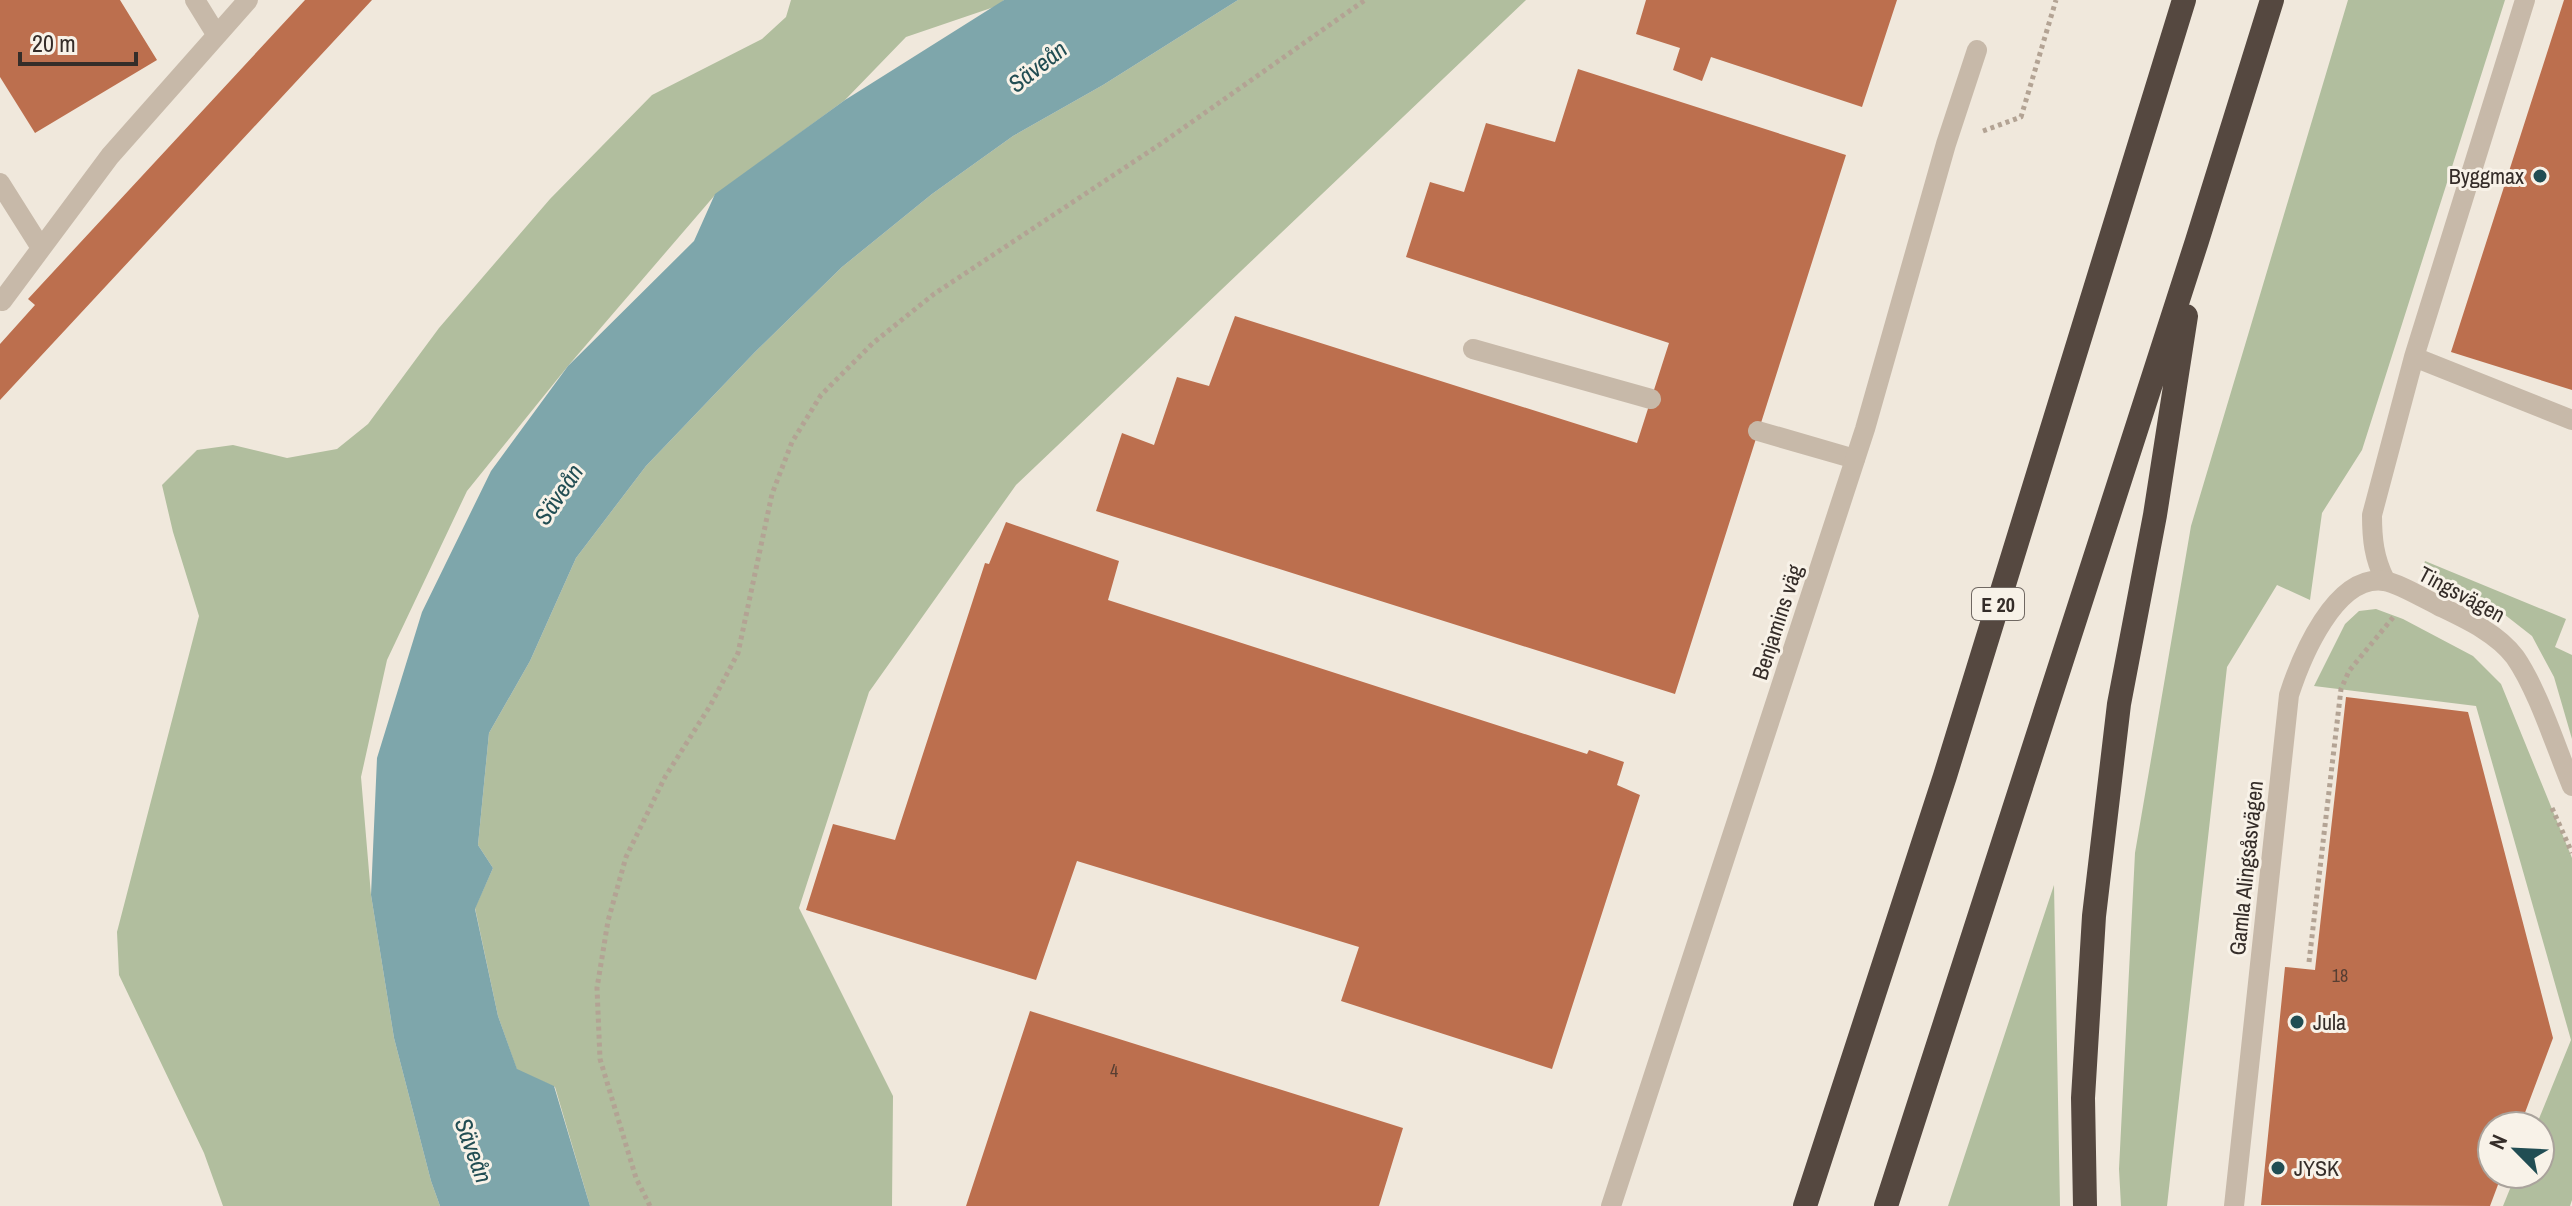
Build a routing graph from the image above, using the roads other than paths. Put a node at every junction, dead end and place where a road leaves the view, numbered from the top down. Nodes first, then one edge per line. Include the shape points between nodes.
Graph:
1 (195, 0) edge
2 (248, 0) edge
3 (2184, 0) edge
4 (2272, 0) edge
5 (2525, 0) edge
6 (216, 34) junction
7 (1977, 50) dead end
8 (0, 183) edge
9 (2197, 241) junction
10 (41, 248) junction
11 (1, 301) edge
12 (1473, 349) dead end
13 (2414, 357) junction
14 (1651, 399) dead end
15 (2572, 420) edge
16 (1758, 431) dead end
17 (1855, 459) junction
18 (2385, 580) junction
19 (2572, 786) edge
20 (1611, 1206) edge
21 (1805, 1206) edge
22 (1886, 1206) edge
23 (2085, 1206) edge
24 (2234, 1206) edge

1 - 6 street
2 - 6 street
3 - 21 highway, E 20 via 1945,776
4 - 9 highway
5 - 13 street
6 - 10 street via 110,156
7 - 17 street, Benjamins väg
8 - 10 street
9 - 22 highway
9 - 23 highway via 2155,515 2119,704 2099,871 2083,1098
10 - 11 street
12 - 14 street
13 - 15 street
13 - 18 street via 2372,515 2373,550
16 - 17 street
17 - 20 street, Benjamins väg
18 - 19 street, Tingsvägen via 2468,620 2503,644 2525,673
18 - 24 street, Gamla Alingsåsvägen via 2360,583 2342,597 2300,662 2289,695

